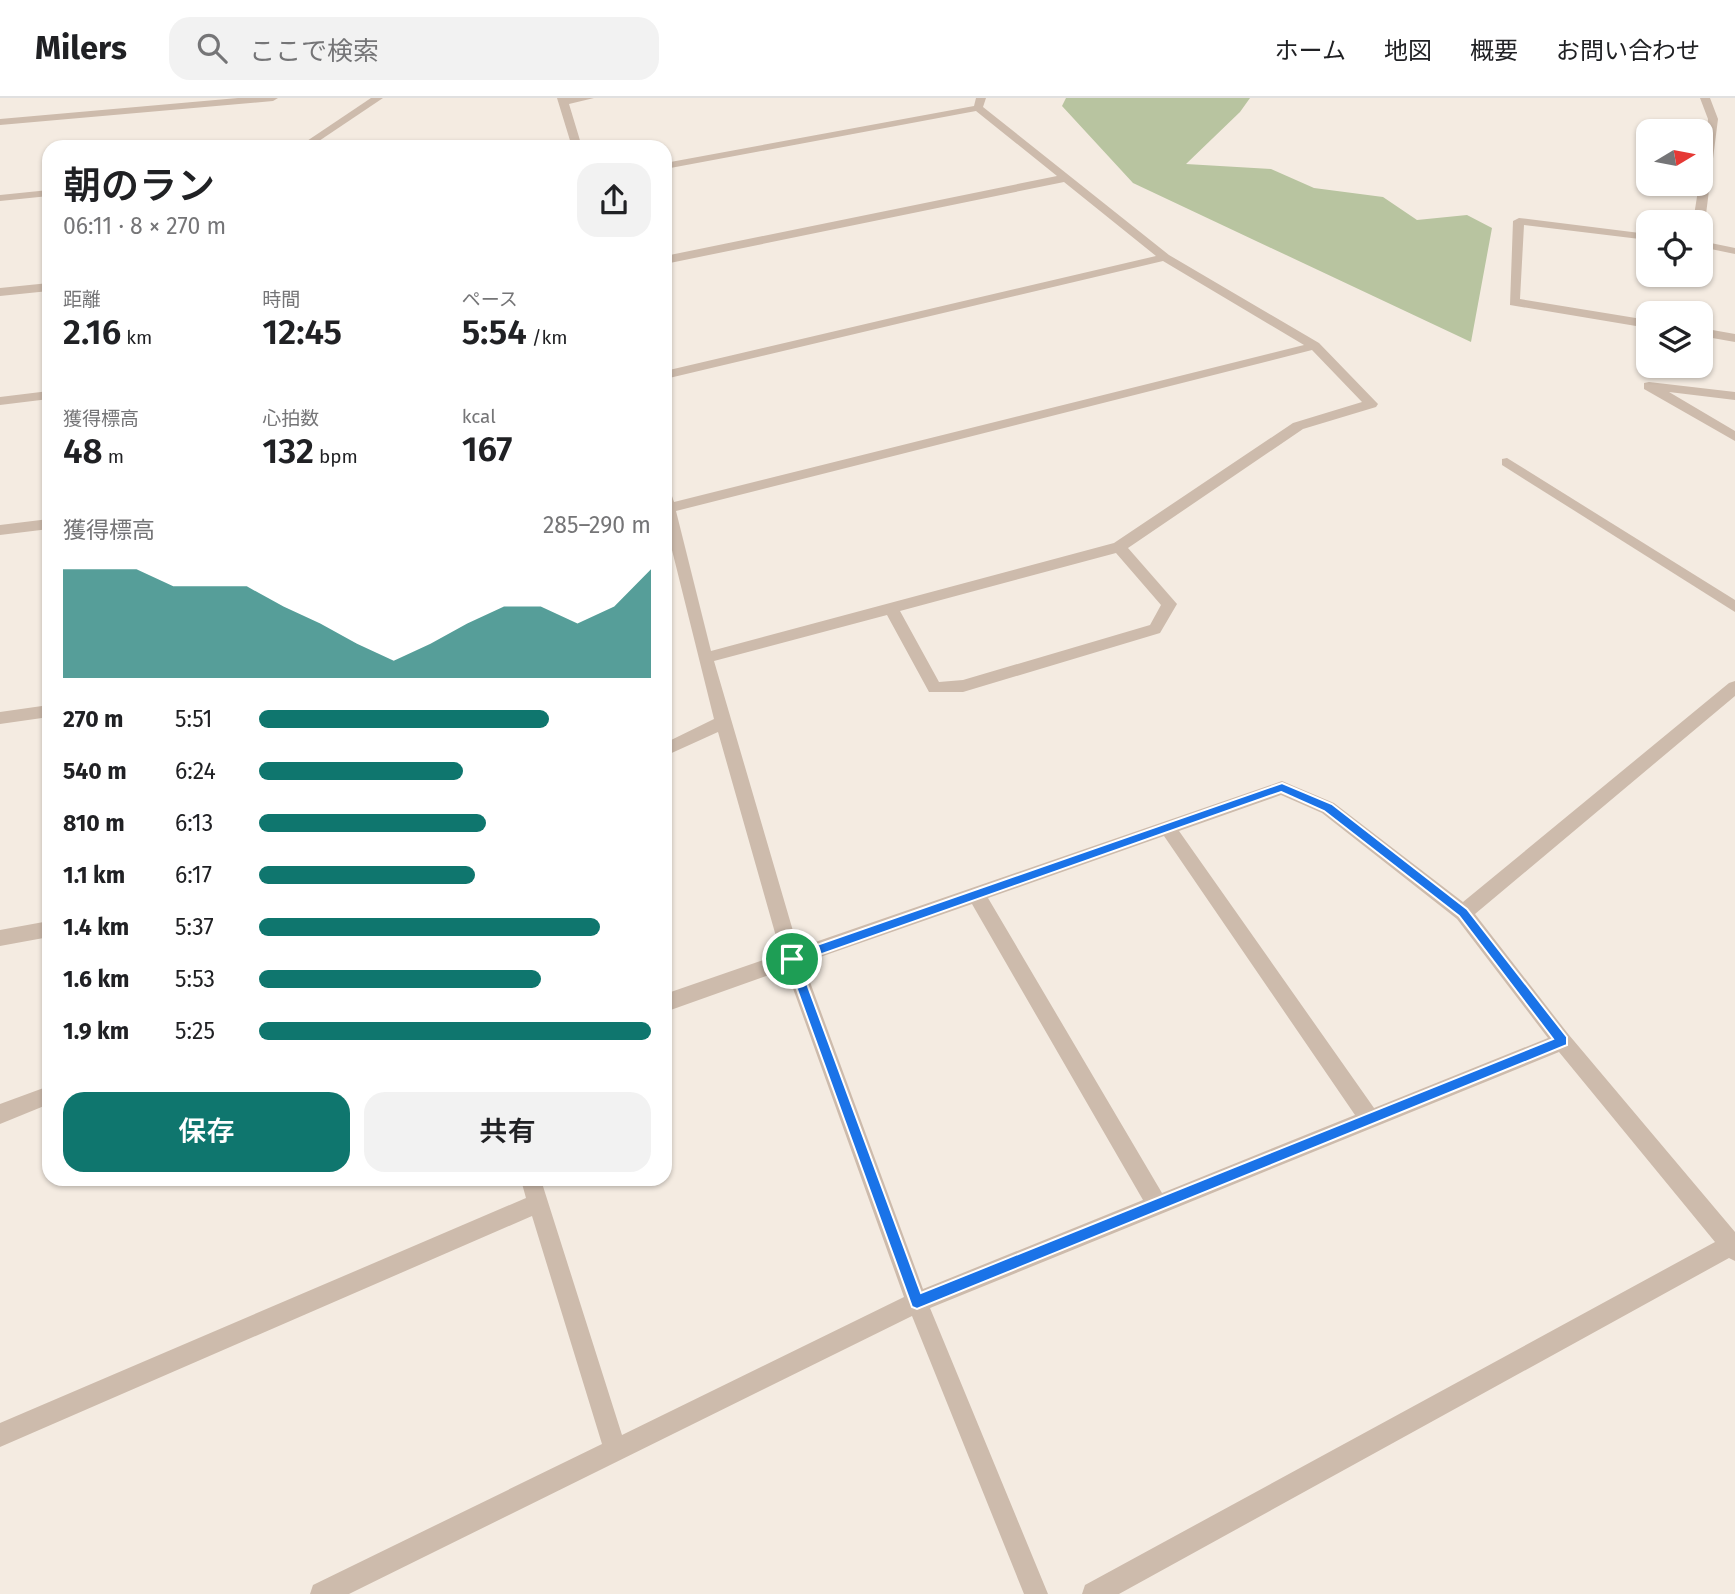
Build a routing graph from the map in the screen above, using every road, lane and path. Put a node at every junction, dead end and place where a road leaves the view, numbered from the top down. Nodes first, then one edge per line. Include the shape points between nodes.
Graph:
1 (272, 98) edge
2 (378, 98) edge
3 (589, 98) edge
4 (1705, 98) edge
5 (563, 100) edge
6 (208, 101) edge
7 (979, 103) edge
8 (0, 122) edge
9 (314, 140) edge
10 (575, 140) edge
11 (672, 165) edge
12 (1065, 178) junction
13 (42, 194) edge
14 (0, 198) edge
15 (1701, 210) edge
16 (1636, 236) edge
17 (1713, 246) edge
18 (1735, 251) edge
19 (1165, 257) junction
20 (672, 259) edge
21 (42, 288) edge
22 (0, 292) edge
23 (1636, 322) edge
24 (1713, 334) edge
25 (1735, 338) edge
26 (1315, 346) junction
27 (672, 373) edge
28 (42, 396) edge
29 (1735, 396) edge
30 (0, 401) edge
31 (1735, 437) edge
32 (1507, 461) dead end
33 (672, 503) edge
34 (42, 525) edge
35 (672, 528) edge
36 (0, 530) edge
37 (1119, 547) junction
38 (1735, 607) edge
39 (891, 608) junction
40 (705, 658) junction
41 (1735, 687) edge
42 (42, 712) edge
43 (0, 718) edge
44 (723, 722) junction
45 (672, 747) edge
46 (1167, 827) junction
47 (977, 896) junction
48 (1463, 913) junction
49 (42, 930) edge
50 (0, 938) edge
51 (792, 959) junction
52 (672, 1001) edge
53 (1562, 1041) junction
54 (42, 1098) edge
55 (0, 1114) edge
56 (1369, 1118) junction
57 (533, 1186) edge
58 (538, 1203) junction
59 (1157, 1204) junction
60 (1734, 1246) edge
61 (917, 1302) junction
62 (0, 1435) edge
63 (615, 1450) junction
64 (322, 1594) edge
65 (1036, 1594) edge
66 (1094, 1594) edge

1 - 6 street
2 - 9 street
3 - 5 street
4 - 15 street via 1713,119
5 - 10 street
6 - 8 street
7 - 11 street
7 - 12 street
12 - 19 street
12 - 20 street
13 - 14 street
16 - 23 street via 1519,221 1514,302
17 - 18 street
19 - 26 street
19 - 27 street
21 - 22 street
24 - 25 street
26 - 33 street
26 - 37 street via 1371,404 1298,426
28 - 30 street
29 - 31 street via 1649,386
32 - 38 street
34 - 36 street
35 - 40 street
37 - 39 street
37 - 39 street via 1168,604 1155,628 963,686 935,688
39 - 40 street
40 - 44 street
41 - 48 street
42 - 43 street
44 - 45 street
44 - 51 street
46 - 47 street
46 - 48 street via 1282,788 1328,808
46 - 56 street
47 - 51 street
47 - 59 street
48 - 53 street
49 - 50 street
51 - 52 street
51 - 61 street
53 - 56 street
53 - 60 street
54 - 55 street
56 - 59 street
57 - 58 street
58 - 62 street
58 - 63 street
59 - 61 street
60 - 66 street
61 - 63 street
61 - 65 street
63 - 64 street

